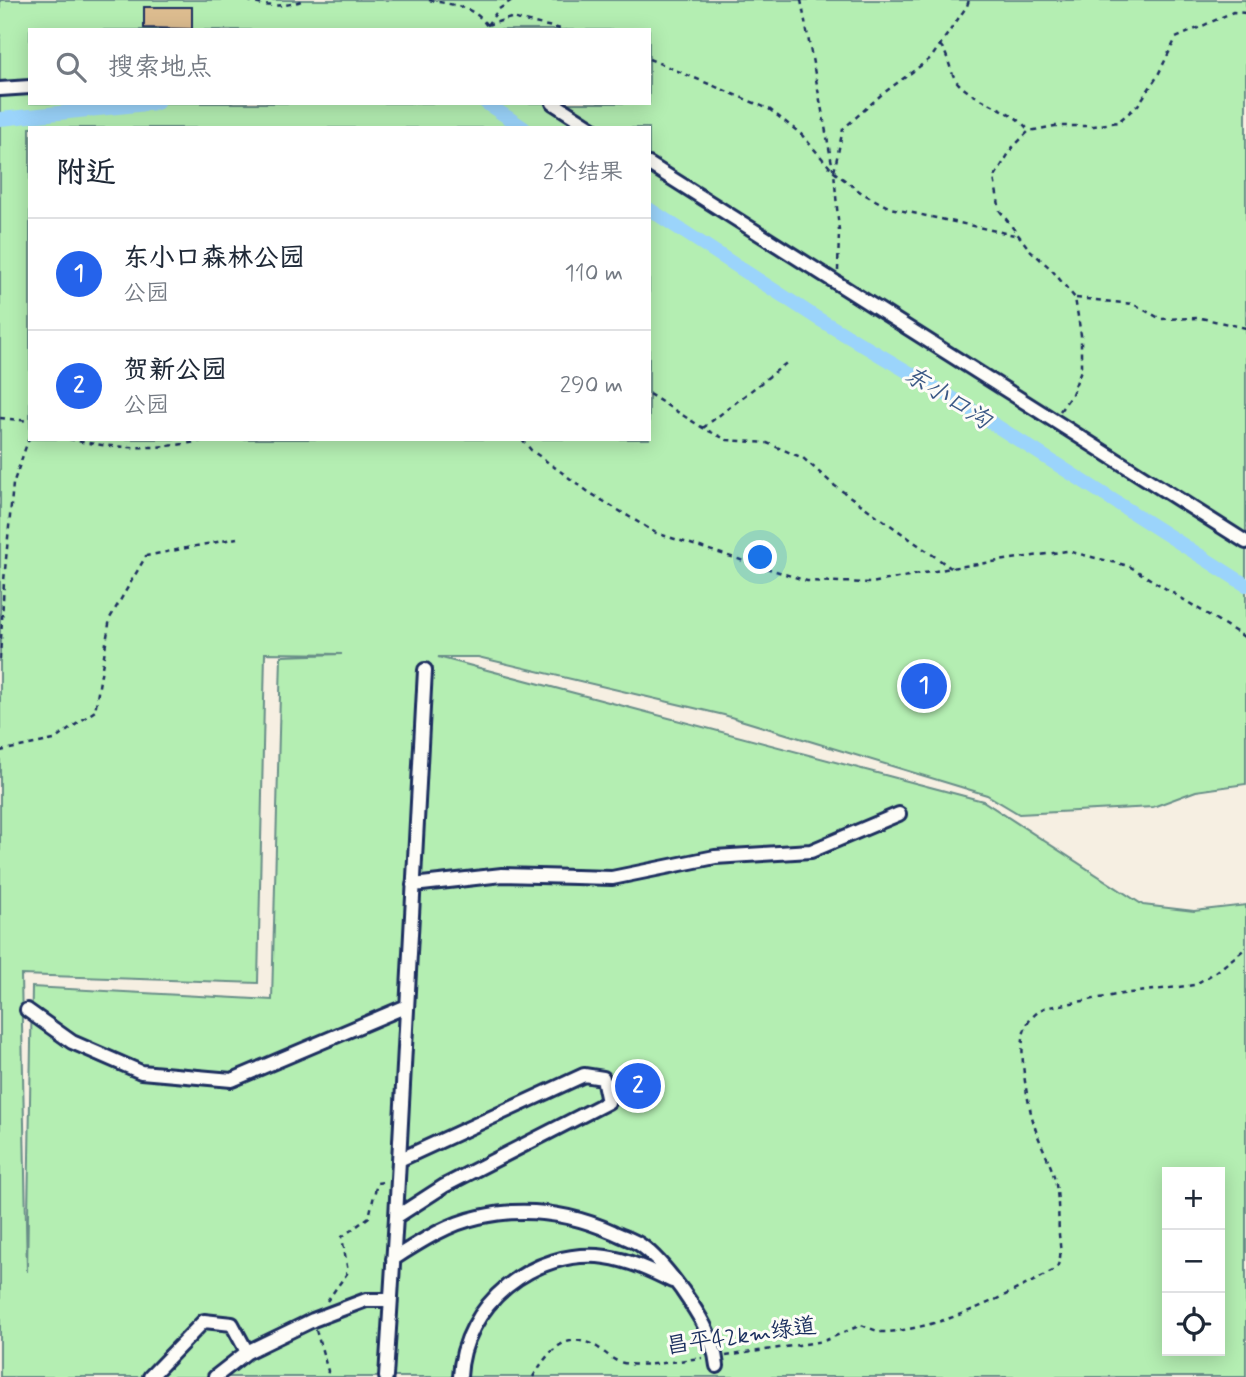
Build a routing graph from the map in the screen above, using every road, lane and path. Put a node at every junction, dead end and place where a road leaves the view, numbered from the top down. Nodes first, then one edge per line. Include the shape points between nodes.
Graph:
1 (247, 0) edge
2 (303, 0) edge
3 (429, 0) edge
4 (512, 0) edge
5 (801, 0) edge
6 (969, 0) edge
7 (1246, 13) edge
8 (488, 28) edge
9 (557, 28) edge
10 (940, 45) junction
11 (651, 60) edge
12 (28, 87) edge
13 (0, 89) edge
14 (556, 105) edge
15 (589, 126) edge
16 (1029, 131) junction
17 (651, 165) edge
18 (834, 172) junction
19 (1019, 236) junction
20 (838, 285) junction
21 (1075, 298) junction
22 (1246, 328) edge
23 (789, 361) dead end
24 (651, 395) edge
25 (0, 418) edge
26 (28, 421) edge
27 (1052, 421) junction
28 (703, 429) junction
29 (28, 441) edge
30 (77, 441) edge
31 (201, 441) edge
32 (524, 441) edge
33 (237, 538) dead end
34 (1246, 542) edge
35 (951, 568) junction
36 (1246, 638) edge
37 (0, 659) edge
38 (425, 670) dead end
39 (0, 751) edge
40 (899, 814) dead end
41 (413, 886) junction
42 (1246, 948) edge
43 (407, 1006) junction
44 (27, 1010) dead end
45 (399, 1160) junction
46 (398, 1179) junction
47 (396, 1217) junction
48 (393, 1259) junction
49 (677, 1283) junction
50 (390, 1300) junction
51 (327, 1301) dead end
52 (313, 1320) junction
53 (247, 1352) junction
54 (716, 1362) junction
55 (150, 1377) edge
56 (215, 1377) edge
57 (327, 1377) edge
58 (386, 1377) edge
59 (460, 1377) edge
60 (533, 1377) edge

1 - 2 path via 292,5
3 - 8 path via 469,8
4 - 8 path via 499,9
5 - 18 path
6 - 10 path
7 - 16 path via 1233,12 1177,38 1138,105 1118,122
8 - 9 path via 511,18
10 - 16 path via 957,82 1025,124
10 - 18 path via 931,58 843,129
11 - 18 path via 769,109 801,134
12 - 13 street
14 - 15 street
16 - 19 path via 994,178 1000,211
17 - 20 street
18 - 19 path via 890,208
18 - 20 path
19 - 21 path
20 - 27 street
21 - 22 path via 1133,304 1161,319 1201,318
21 - 27 path via 1081,370 1072,394
23 - 28 path
24 - 28 path
25 - 26 path
27 - 34 street
28 - 35 path via 727,440 767,443 803,458
29 - 37 path via 13,484
30 - 31 path via 97,446 180,446
32 - 35 path via 590,493 656,533 796,578 871,583
33 - 39 path via 146,556 110,618 94,711 54,740
35 - 36 path via 1067,551 1129,566
38 - 41 street
40 - 41 street via 811,851 715,857 612,877 502,875
41 - 43 street
42 - 54 path, 昌平42km绿道 via 1194,985 1044,1008 1029,1020 1024,1032 1029,1102 1058,1198 1060,1257 1055,1270 941,1323 889,1332 862,1325 824,1341
43 - 44 street via 232,1080 141,1072 72,1042
43 - 45 street
45 - 46 street
45 - 47 street via 584,1075 603,1078 608,1102 444,1186
46 - 47 street
46 - 51 path via 377,1183 369,1217 342,1237 348,1272
47 - 48 street
48 - 49 street via 436,1233 476,1217 508,1211 545,1212 582,1219 642,1246
48 - 50 street
49 - 54 street via 709,1334
49 - 59 street via 607,1257 571,1257 546,1264 520,1276 484,1308 467,1336
50 - 52 street via 366,1300
50 - 58 street
52 - 53 street
52 - 57 path
53 - 55 street via 232,1324 204,1321
53 - 56 street
54 - 60 path, 昌平42km绿道 via 620,1362 594,1345 564,1342 552,1350

